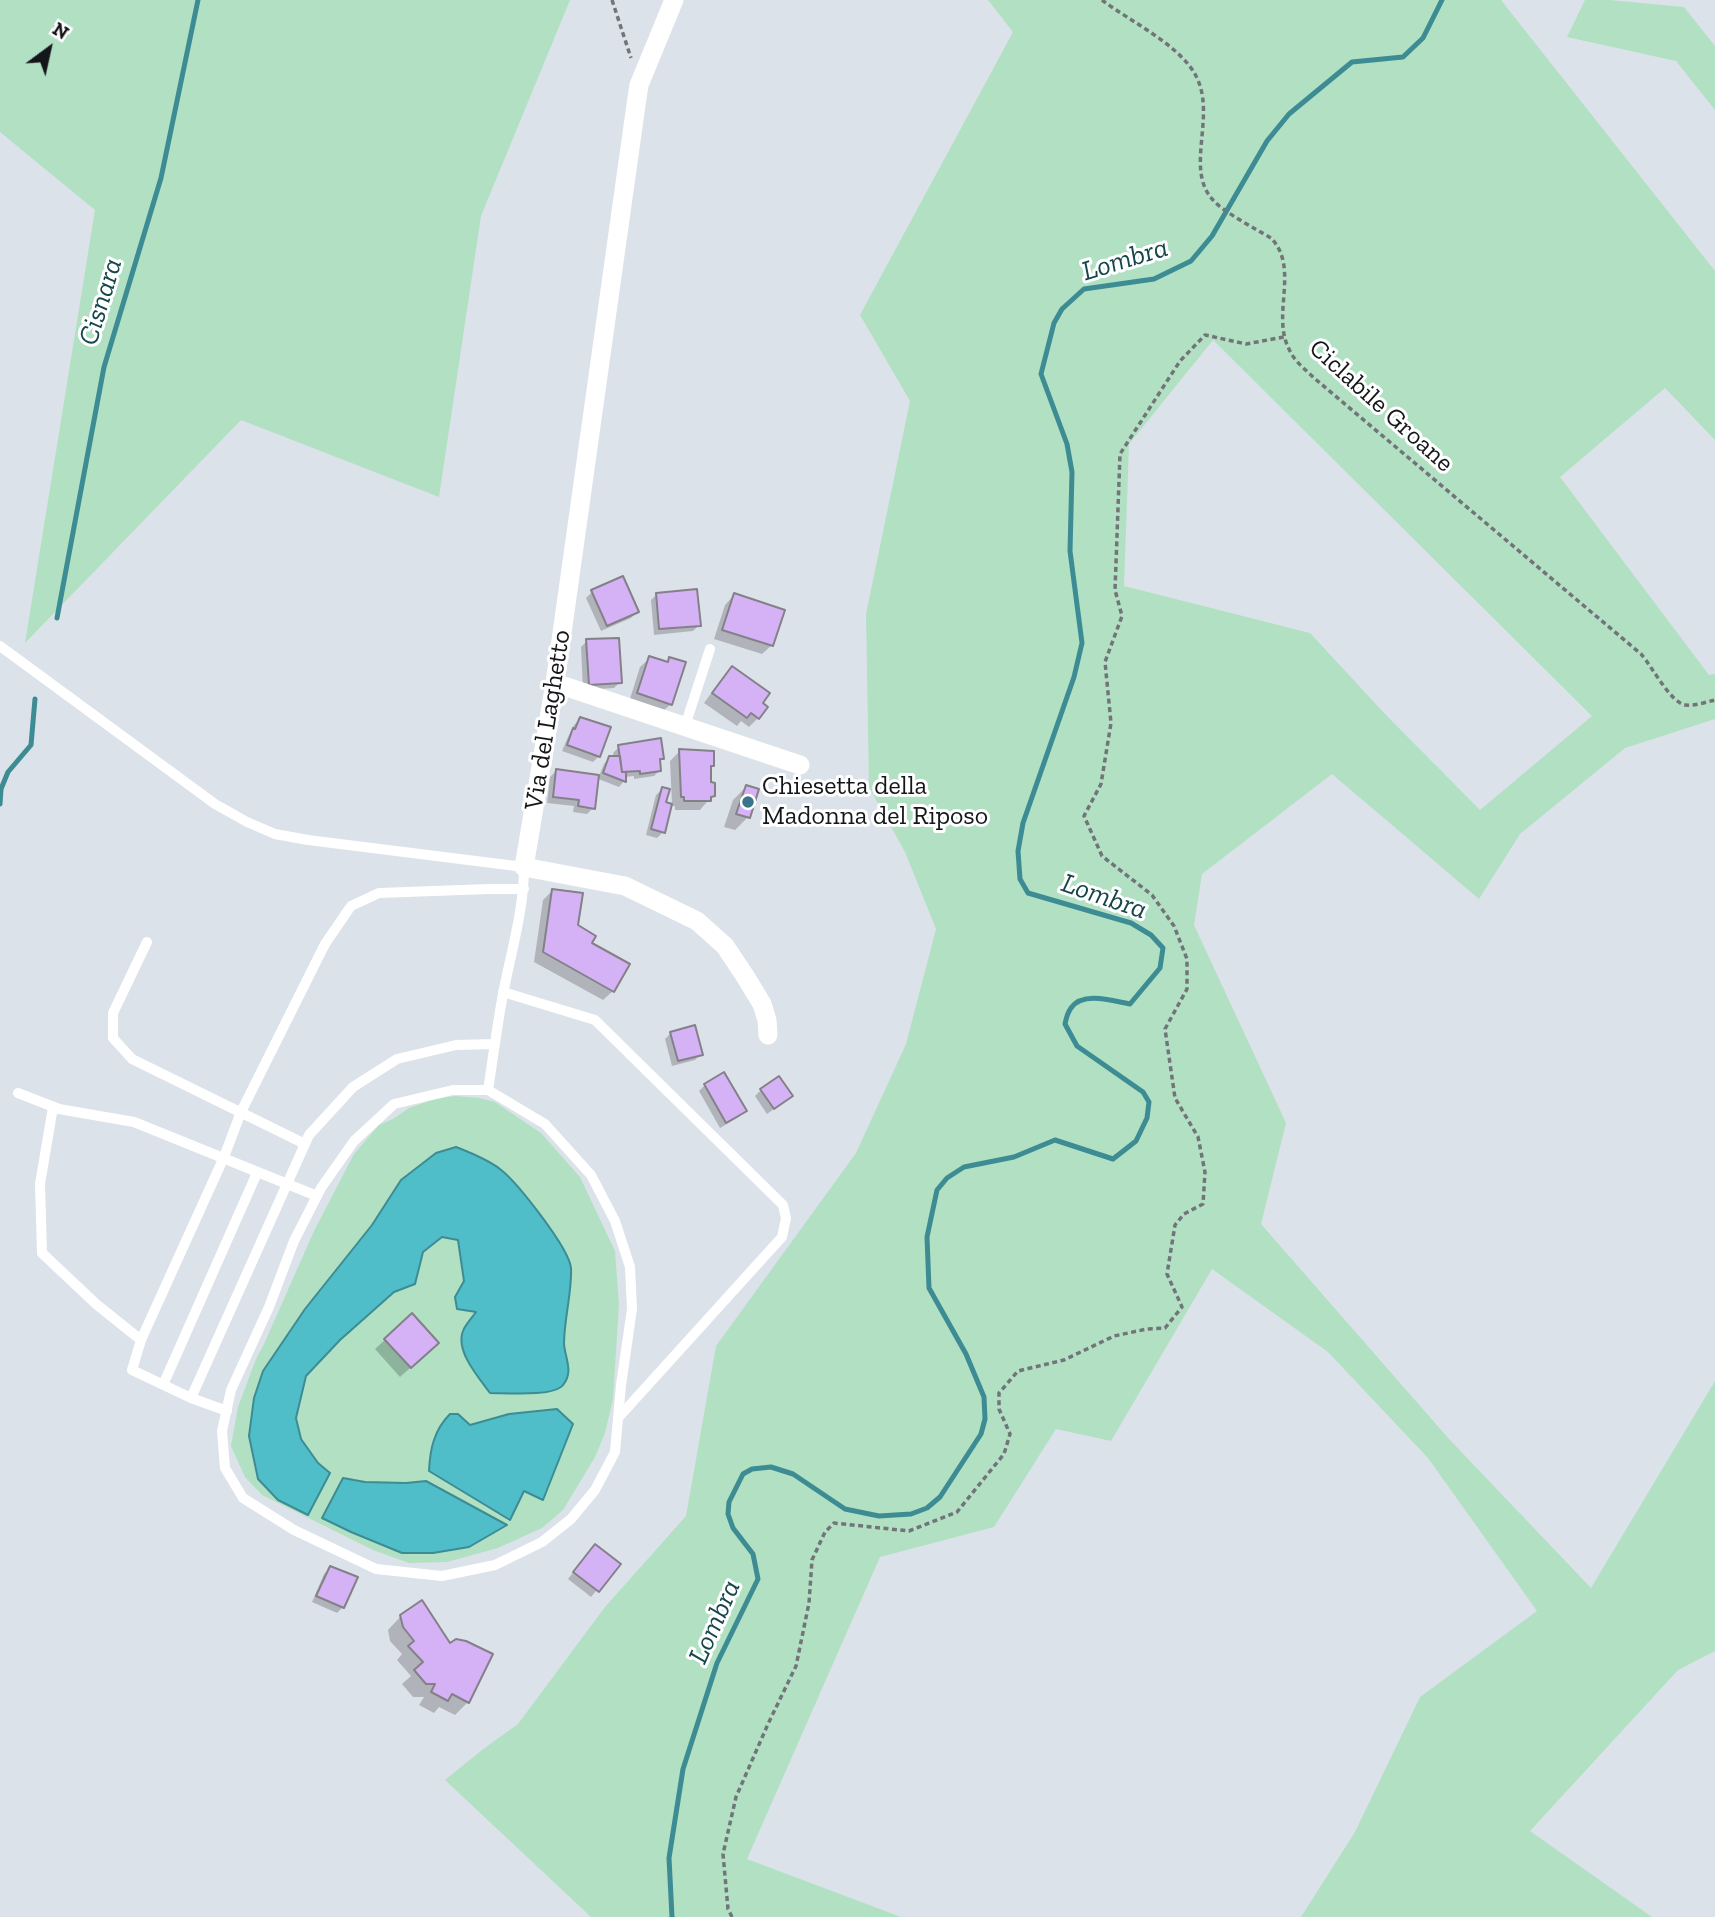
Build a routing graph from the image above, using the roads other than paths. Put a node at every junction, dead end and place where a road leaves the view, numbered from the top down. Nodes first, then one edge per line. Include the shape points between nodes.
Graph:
1 (674, 0) edge
2 (0, 646) edge
3 (710, 649) dead end
4 (555, 683) junction
5 (685, 726) junction
6 (800, 765) dead end
7 (524, 867) junction
8 (524, 889) junction
9 (146, 942) dead end
10 (503, 992) junction
11 (768, 1034) dead end
12 (495, 1044) junction
13 (488, 1090) junction
14 (18, 1093) dead end
15 (53, 1107) junction
16 (241, 1112) junction
17 (305, 1144) junction
18 (224, 1157) junction
19 (257, 1172) junction
20 (288, 1184) junction
21 (317, 1196) junction
22 (141, 1340) junction
23 (163, 1385) junction
24 (191, 1398) junction
25 (227, 1410) junction
26 (618, 1418) junction

1 - 4 street, Via del Laghetto via 639,85
2 - 7 lane via 215,804 275,834
3 - 5 lane
4 - 5 street
4 - 7 street, Via del Laghetto
5 - 6 street
7 - 8 lane
7 - 11 street via 625,886 697,921 724,946 745,976 762,1004
8 - 10 lane
8 - 16 lane via 379,893 351,906 325,944
9 - 16 lane via 113,1013 113,1038 132,1059
10 - 12 lane
10 - 26 lane via 594,1020 783,1205 782,1237
12 - 13 lane
12 - 17 lane via 456,1045 397,1059 353,1087
13 - 21 lane via 453,1090 394,1104 354,1140
13 - 26 lane via 545,1124 591,1175 615,1221 630,1268 632,1308
14 - 15 lane
15 - 18 lane via 134,1122
15 - 22 lane via 40,1184 42,1253
16 - 17 lane
16 - 18 lane
17 - 20 lane
18 - 19 lane
18 - 22 lane
19 - 20 lane
19 - 23 lane
20 - 21 lane
20 - 24 lane
21 - 25 lane via 231,1390
22 - 23 lane via 132,1370
23 - 24 lane
24 - 25 lane
25 - 26 lane via 222,1431 225,1468 243,1498 294,1530 376,1569 442,1576 495,1565 542,1542 571,1519 615,1452

